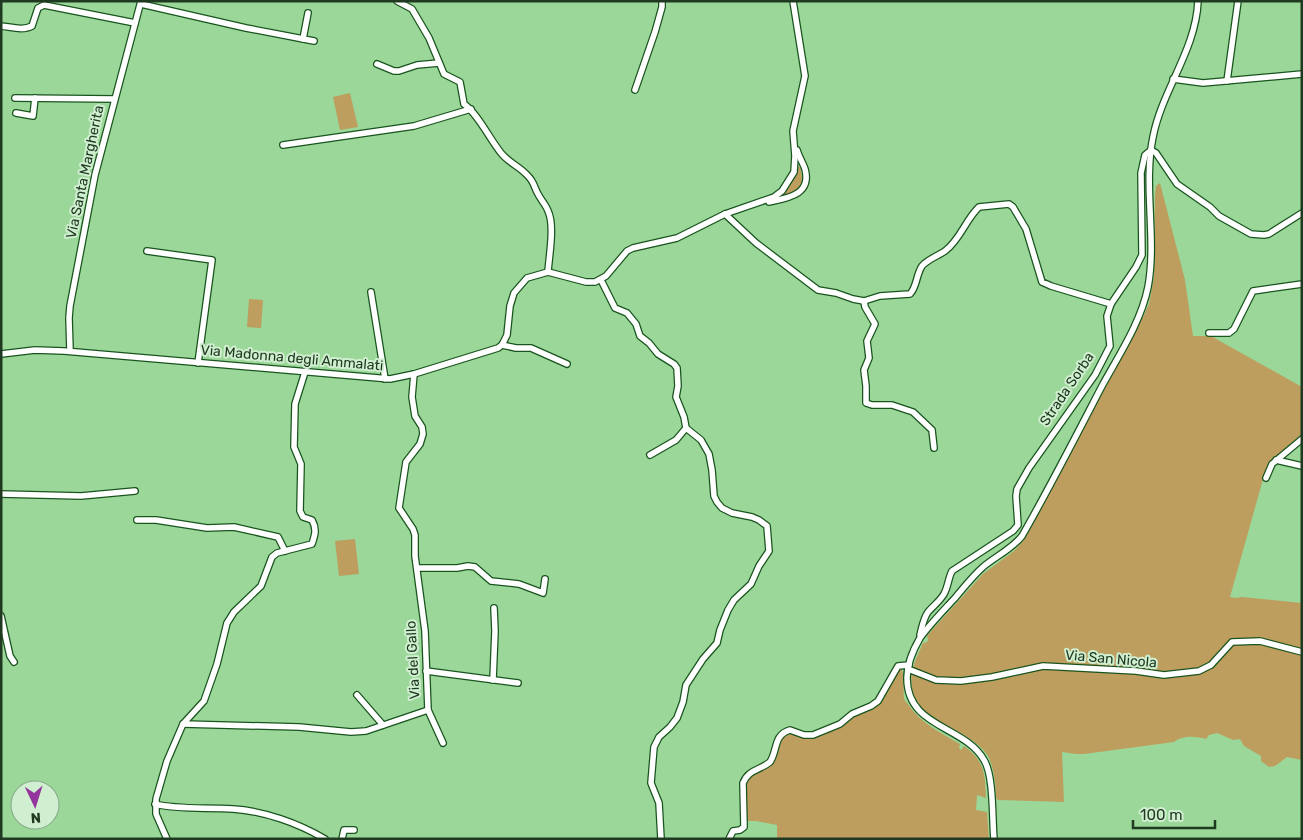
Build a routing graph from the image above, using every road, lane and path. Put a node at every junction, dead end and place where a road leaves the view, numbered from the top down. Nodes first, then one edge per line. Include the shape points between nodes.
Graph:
1 (397, 1) edge
2 (662, 1) edge
3 (793, 1) edge
4 (1198, 1) edge
5 (1238, 1) edge
6 (141, 2) edge
7 (308, 13) dead end
8 (135, 23) junction
9 (1, 26) edge
10 (303, 39) junction
11 (314, 41) dead end
12 (439, 63) junction
13 (377, 64) dead end
14 (1302, 74) edge
15 (1173, 80) junction
16 (1227, 81) junction
17 (634, 90) dead end
18 (15, 98) dead end
19 (35, 98) junction
20 (114, 99) junction
21 (471, 109) junction
22 (16, 113) dead end
23 (794, 141) junction
24 (283, 145) dead end
25 (1151, 150) junction
26 (759, 203) junction
27 (1302, 213) edge
28 (725, 214) junction
29 (147, 251) dead end
30 (548, 272) junction
31 (601, 280) junction
32 (1302, 284) edge
33 (371, 292) dead end
34 (864, 301) junction
35 (1111, 304) junction
36 (1210, 333) dead end
37 (502, 345) junction
38 (70, 351) junction
39 (1, 354) edge
40 (198, 363) junction
41 (566, 364) dead end
42 (304, 372) junction
43 (414, 374) junction
44 (386, 379) junction
45 (686, 428) junction
46 (1302, 439) edge
47 (934, 448) dead end
48 (650, 455) dead end
49 (1276, 460) junction
50 (1302, 466) edge
51 (1266, 478) dead end
52 (135, 491) dead end
53 (1, 494) edge
54 (137, 520) dead end
55 (286, 551) junction
56 (418, 568) junction
57 (545, 579) dead end
58 (494, 608) dead end
59 (1, 616) edge
60 (3, 631) edge
61 (919, 639) junction
62 (1302, 652) edge
63 (14, 662) dead end
64 (908, 667) junction
65 (426, 671) junction
66 (493, 680) junction
67 (518, 683) dead end
68 (357, 695) dead end
69 (428, 710) junction
70 (183, 724) junction
71 (383, 726) junction
72 (443, 743) dead end
73 (155, 804) junction
74 (354, 830) dead end
75 (166, 839) edge
76 (325, 839) edge
77 (342, 839) edge
78 (661, 839) edge
79 (728, 839) edge
80 (994, 839) edge

1 - 12 street via 416,14
2 - 17 street via 655,32
3 - 23 street via 805,76 794,123
4 - 15 street, Strada Sorba via 1193,34
5 - 16 street
6 - 8 street, Via Santa Margherita
6 - 10 street
7 - 10 street
8 - 9 street via 44,4 38,8 30,28
8 - 20 street, Via Santa Margherita
10 - 11 street
12 - 13 street via 399,71
12 - 21 street via 444,74 460,82 464,104
14 - 16 street
15 - 16 street
15 - 25 street, Strada Sorba via 1153,135
18 - 19 street
19 - 20 street
19 - 22 street via 33,116
20 - 38 street, Via Santa Margherita via 95,176 70,306
21 - 24 street via 414,126
21 - 30 street via 502,154 534,182 548,210 551,224
23 - 26 street via 795,164 790,179 782,191
23 - 26 street via 804,168 804,187 793,196
25 - 27 street via 1177,184 1219,216 1251,234 1269,234
25 - 35 street, Strada Sorba via 1145,155 1141,174 1142,255
25 - 61 street via 1150,277 1143,308 1022,536 978,572
26 - 28 street
28 - 31 street via 677,238 627,251
28 - 34 street via 756,243 818,290
29 - 40 street via 212,260
30 - 31 street via 591,282
30 - 37 street via 527,278 514,293 509,328
31 - 45 street via 615,308 627,313 640,336 677,368 676,398
32 - 36 street via 1253,291 1234,329 1229,333
33 - 44 street
34 - 35 street via 880,296 910,294 923,265 948,249 979,207 1009,204 1026,229 1042,282
34 - 47 street via 876,324 867,341 869,358 864,370 866,403 897,406 913,412 932,430
35 - 61 street, Strada Sorba via 1107,316 1110,346 1096,374 1034,460 1018,489 1018,525 952,571 946,591 924,620
37 - 41 street via 531,348
37 - 43 street, Via Madonna degli Ammalati
38 - 39 street, Via Madonna degli Ammalati via 34,350
38 - 40 street, Via Madonna degli Ammalati
40 - 42 street, Via Madonna degli Ammalati
42 - 44 street, Via Madonna degli Ammalati
42 - 55 street via 295,404 294,447 300,464 300,511 316,527 312,544
43 - 44 street, Via Madonna degli Ammalati
43 - 56 street, Via del Gallo via 412,397 415,416 423,434 420,444 406,462 399,508 413,529
45 - 48 street via 679,437
45 - 78 street via 701,440 709,454 717,502 732,513 752,516 766,526 769,550 751,584 728,610 717,643 686,685 677,718 654,746 651,783 659,803
46 - 49 street
49 - 50 street
49 - 51 street
52 - 53 street via 81,496
54 - 55 street via 207,528 234,527 278,537
55 - 70 street via 272,557 261,586 227,623 204,701
56 - 57 street via 475,567 491,581 519,584 543,593
56 - 65 street, Via del Gallo
58 - 66 street
59 - 60 street
60 - 63 street
61 - 64 street
62 - 64 street, Via San Nicola via 1260,641 1232,642 1211,665 1199,671 1164,675 1043,666 961,681 936,680
64 - 79 street via 898,666 878,701 840,724 813,735 790,730 782,733 770,762 749,772 746,777 743,783 744,827 733,831
64 - 80 street via 909,694 918,710 975,748 986,763
65 - 66 street
65 - 69 street, Via del Gallo
66 - 67 street
68 - 71 street
69 - 71 street, Via del Gallo
69 - 72 street
70 - 71 street, Via del Gallo via 299,727 351,732
70 - 73 street via 167,761
73 - 75 street
73 - 76 street via 245,810 304,828
74 - 77 street via 344,830

